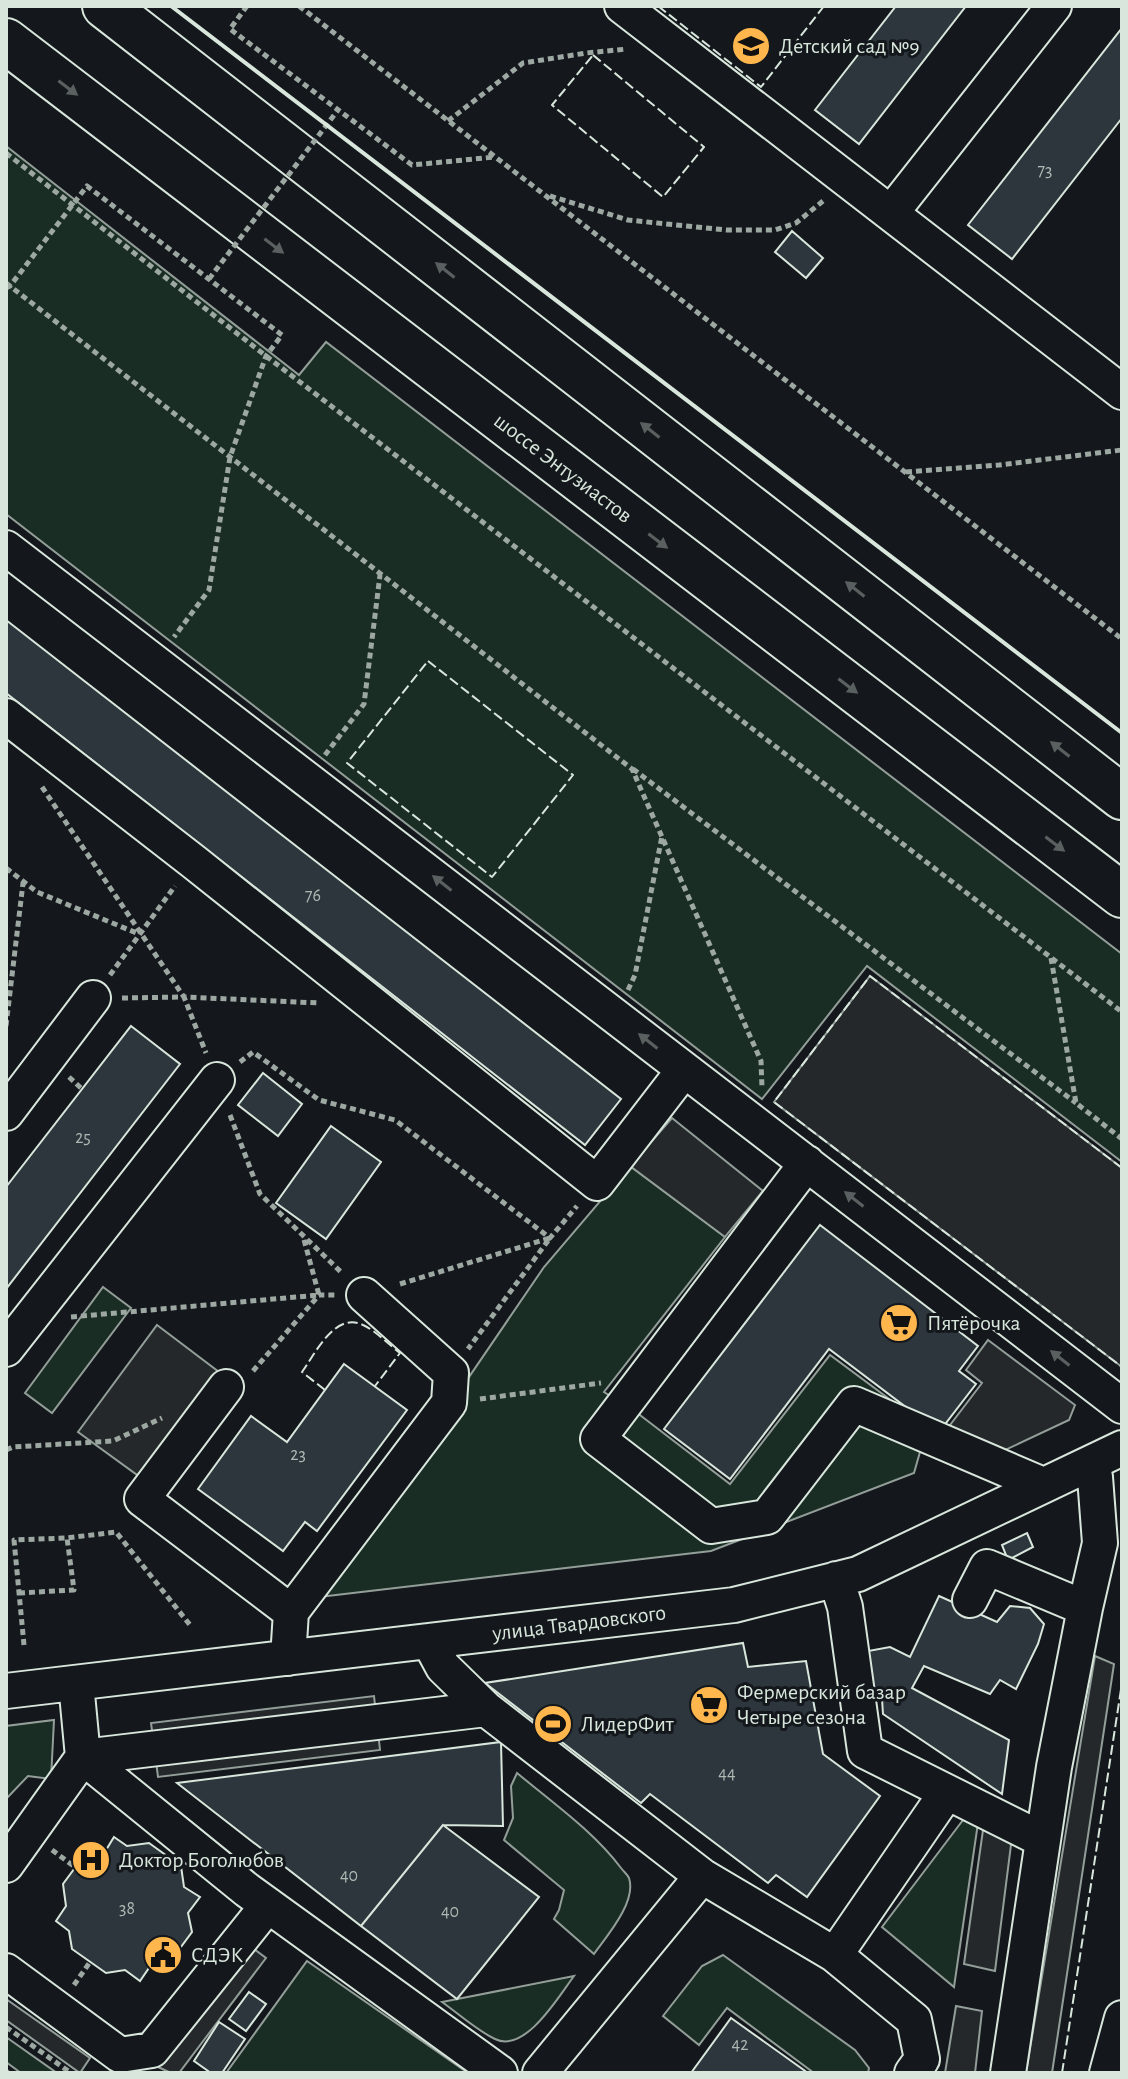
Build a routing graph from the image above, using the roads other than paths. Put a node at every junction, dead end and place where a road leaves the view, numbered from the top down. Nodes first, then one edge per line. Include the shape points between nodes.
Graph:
1 (105, 6) edge
2 (622, 6) edge
3 (1054, 6) edge
4 (6, 41) edge
5 (891, 213) junction
6 (1122, 392) edge
7 (6, 548) edge
8 (6, 716) edge
9 (1122, 797) edge
10 (1122, 895) edge
11 (93, 998) road end
12 (684, 1070) junction
13 (217, 1080) road end
14 (6, 1113) edge
15 (807, 1163) junction
16 (364, 1295) road end
17 (6, 1349) edge
18 (226, 1387) road end
19 (1122, 1406) edge
20 (1107, 1456) edge
21 (1043, 1485) junction
22 (836, 1579) junction
23 (970, 1600) dead end
24 (1085, 1608) junction
25 (291, 1612) junction
26 (429, 1641) junction
27 (288, 1658) junction
28 (76, 1683) junction
29 (6, 1691) edge
30 (486, 1709) junction
31 (83, 1757) junction
32 (947, 1792) junction
33 (1043, 1840) junction
34 (6, 1865) edge
35 (702, 1876) junction
36 (268, 1905) junction
37 (835, 1955) junction
38 (6, 1971) edge
39 (1122, 2018) edge
40 (1008, 2072) edge
41 (500, 2073) edge
42 (540, 2073) edge
43 (912, 2073) edge
44 (1016, 2073) edge
45 (1107, 2073) edge

9 -> 1 highway
2 - 5 street
3 - 5 street
4 -> 10 highway, шоссе Энтузиастов
5 - 6 street
12 -> 7 street
8 - 12 street via 597,1183
11 - 14 street
12 - 15 street
13 - 17 street
19 -> 15 street
15 - 21 street via 598,1439 711,1526 767,1517 854,1404
16 - 25 street via 450,1388
18 - 25 street via 142,1499
20 - 21 street, улица Твардовского
20 - 24 street via 1095,1477 1100,1543
21 - 22 street, улица Твардовского via 858,1574
22 - 26 street, улица Твардовского via 734,1605
22 - 32 street via 845,1607 865,1751
23 - 24 street via 987,1567
24 - 33 street
25 - 27 street
26 - 27 street, улица Твардовского
26 - 30 street via 443,1667
27 - 28 street, улица Твардовского
28 - 29 street, улица Твардовского
28 - 31 street
30 - 31 street
30 - 35 street
31 - 34 street
31 - 36 street
32 - 33 street
32 - 37 street
33 - 40 street
35 - 37 street
35 - 42 street
36 - 38 street via 152,2050 120,2055
36 - 41 street
37 - 43 street via 914,2020 922,2059
39 - 45 street
40 - 44 street

